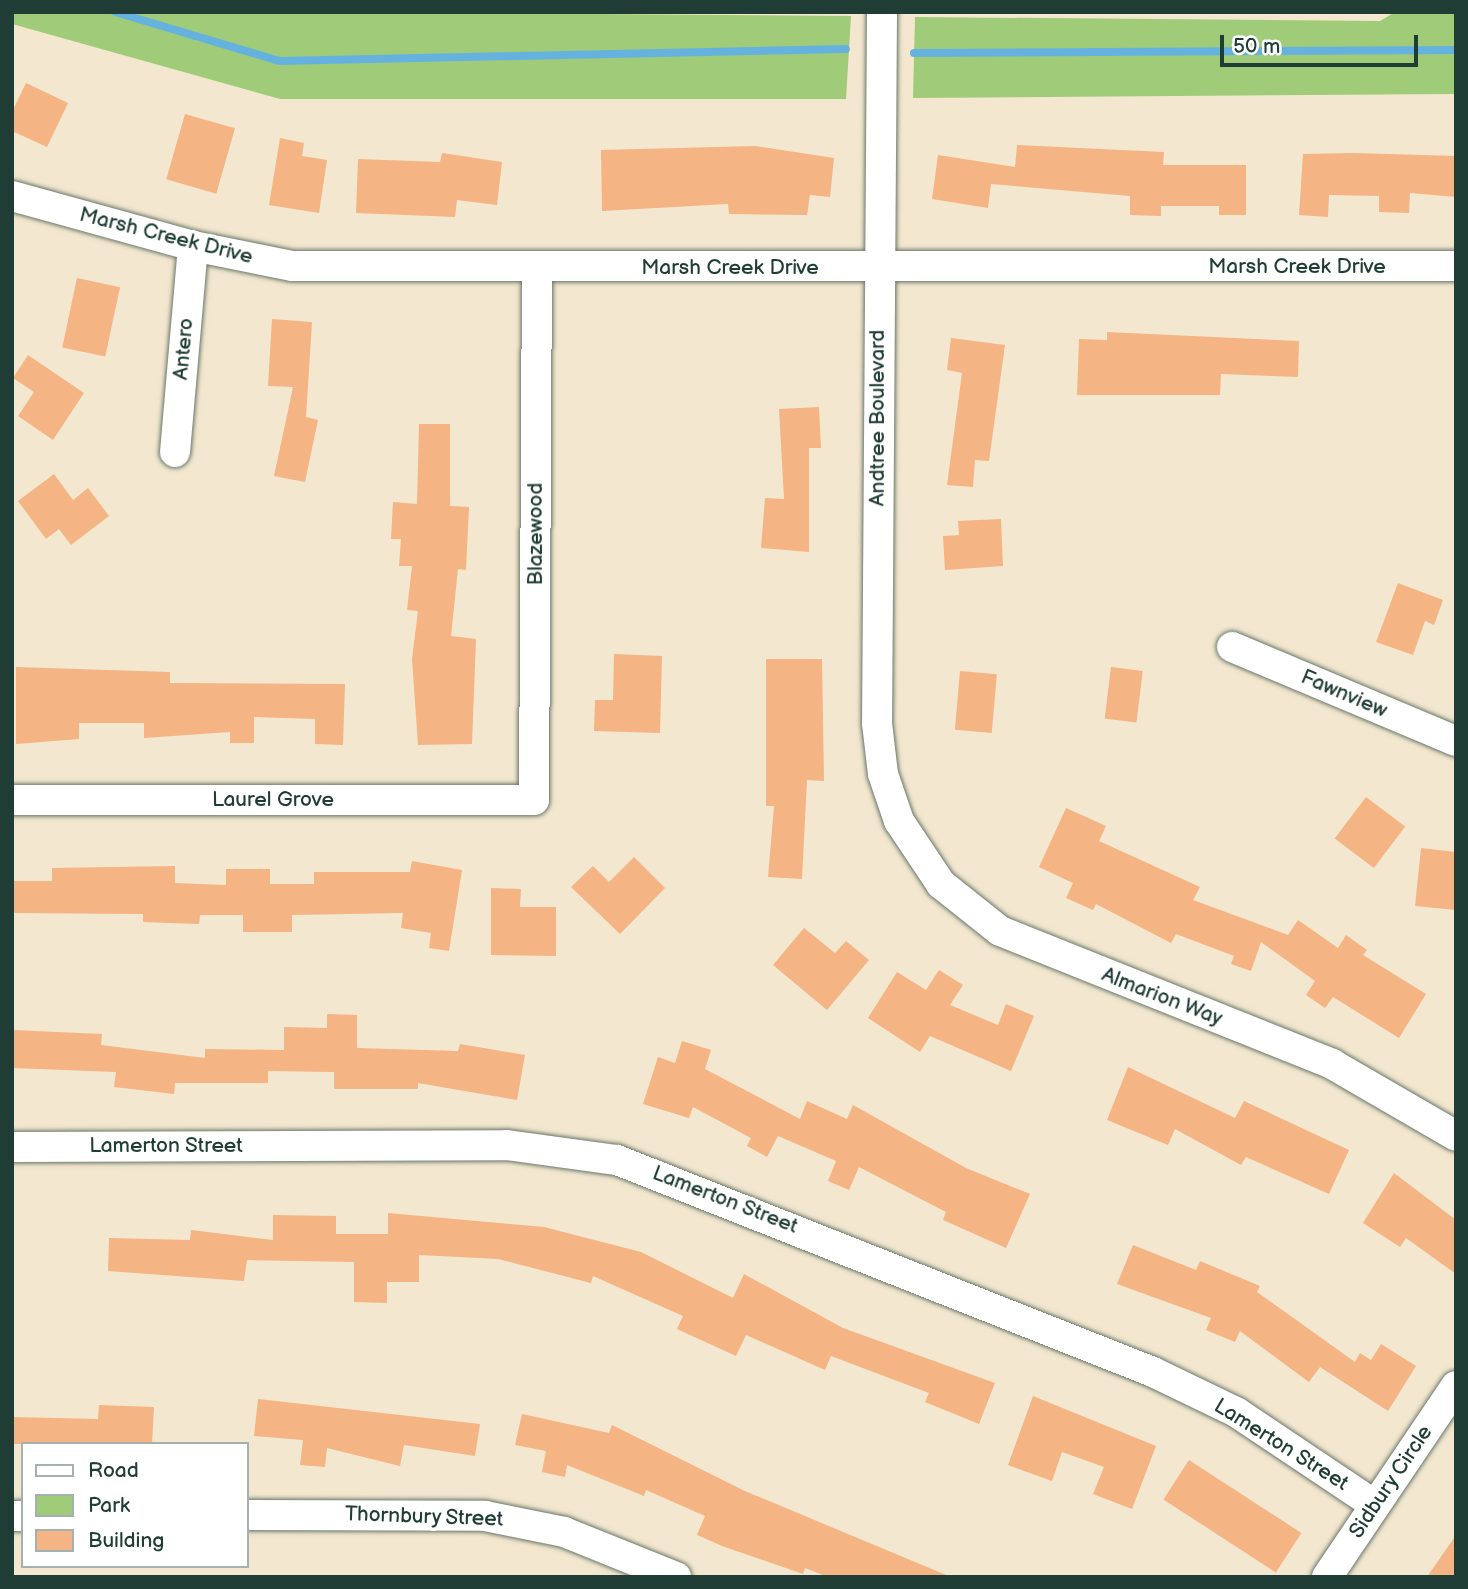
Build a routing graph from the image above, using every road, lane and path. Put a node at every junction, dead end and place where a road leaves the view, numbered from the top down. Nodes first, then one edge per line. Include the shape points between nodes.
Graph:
1 (882, 12) edge
2 (12, 196) edge
3 (193, 246) junction
4 (1456, 267) edge
5 (537, 268) junction
6 (879, 268) junction
7 (175, 452) dead end
8 (1232, 647) dead end
9 (1456, 741) edge
10 (12, 800) edge
11 (534, 800) joint
12 (899, 821) joint
13 (1456, 1136) edge
14 (12, 1147) edge
15 (1456, 1386) edge
16 (1376, 1505) junction
17 (248, 1515) edge
18 (676, 1577) edge
19 (1327, 1577) edge

1 - 6 street, Andtree Boulevard
2 - 3 street, Marsh Creek Drive
3 - 5 street, Marsh Creek Drive via 292,266
3 - 7 street, Antero
4 - 6 street, Marsh Creek Drive
5 - 6 street, Marsh Creek Drive
5 - 11 street, Blazewood
6 - 12 street, Andtree Boulevard via 877,723 883,774
8 - 9 street, Fawnview
10 - 11 street, Laurel Grove
12 - 13 street, Almarion Way via 941,884 1000,931 1332,1064
14 - 16 street, Lamerton Street via 507,1145 617,1160 1153,1372 1236,1412
15 - 16 street, Sidbury Circle
16 - 19 street, Sidbury Circle
17 - 18 street, Thornbury Street via 485,1516 564,1532

